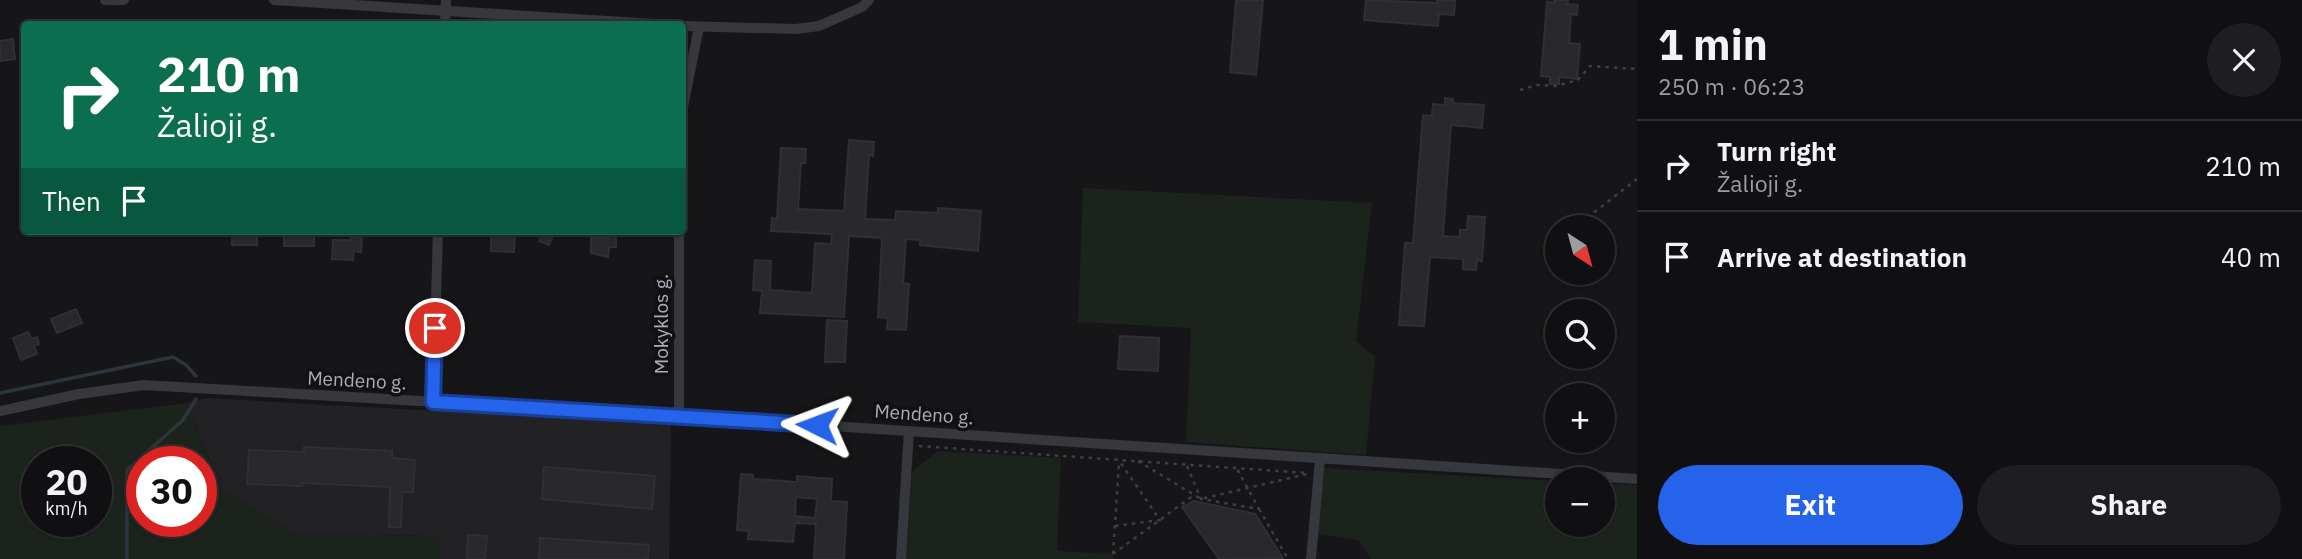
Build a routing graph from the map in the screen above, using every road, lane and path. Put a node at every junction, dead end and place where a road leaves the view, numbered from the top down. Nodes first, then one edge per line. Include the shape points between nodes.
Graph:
1 (105, 0) edge
2 (124, 0) edge
3 (274, 0) edge
4 (869, 0) edge
5 (445, 6) edge
6 (620, 21) edge
7 (686, 26) edge
8 (699, 27) junction
9 (1637, 69) edge
10 (1520, 90) dead end
11 (686, 92) edge
12 (1637, 179) edge
13 (1591, 215) edge
14 (438, 235) edge
15 (678, 235) edge
16 (433, 402) junction
17 (0, 411) edge
18 (679, 416) junction
19 (909, 431) junction
20 (908, 446) junction
21 (1320, 459) junction
22 (1119, 461) junction
23 (1138, 461) junction
24 (1187, 466) junction
25 (1236, 467) junction
26 (1637, 479) edge
27 (1247, 488) junction
28 (1194, 495) junction
29 (1201, 499) junction
30 (1259, 509) junction
31 (1160, 520) junction
32 (1115, 526) junction
33 (901, 559) edge
34 (1289, 559) edge
35 (1311, 559) edge

1 - 2 street
3 - 5 street
4 - 8 street via 819,26
5 - 6 street
7 - 8 street
8 - 11 street
9 - 10 path via 1590,66 1578,80
12 - 13 path
14 - 16 street
15 - 18 street, Mokyklos g.
16 - 17 street, Mendeno g. via 144,385
16 - 18 street, Mendeno g.
18 - 19 street, Mendeno g.
19 - 20 street
19 - 21 street, Mendeno g.
20 - 22 path
20 - 33 street
21 - 26 street, Mendeno g.
21 - 35 street
22 - 23 path
22 - 31 path
22 - 32 path
23 - 24 path
23 - 28 path
24 - 25 path
24 - 29 path
25 - 27 path
25 - 27 path via 1311,473
27 - 29 path
27 - 30 path
28 - 29 path
28 - 31 path
29 - 30 path
30 - 34 path
31 - 32 path
31 - 32 path via 1113,554

